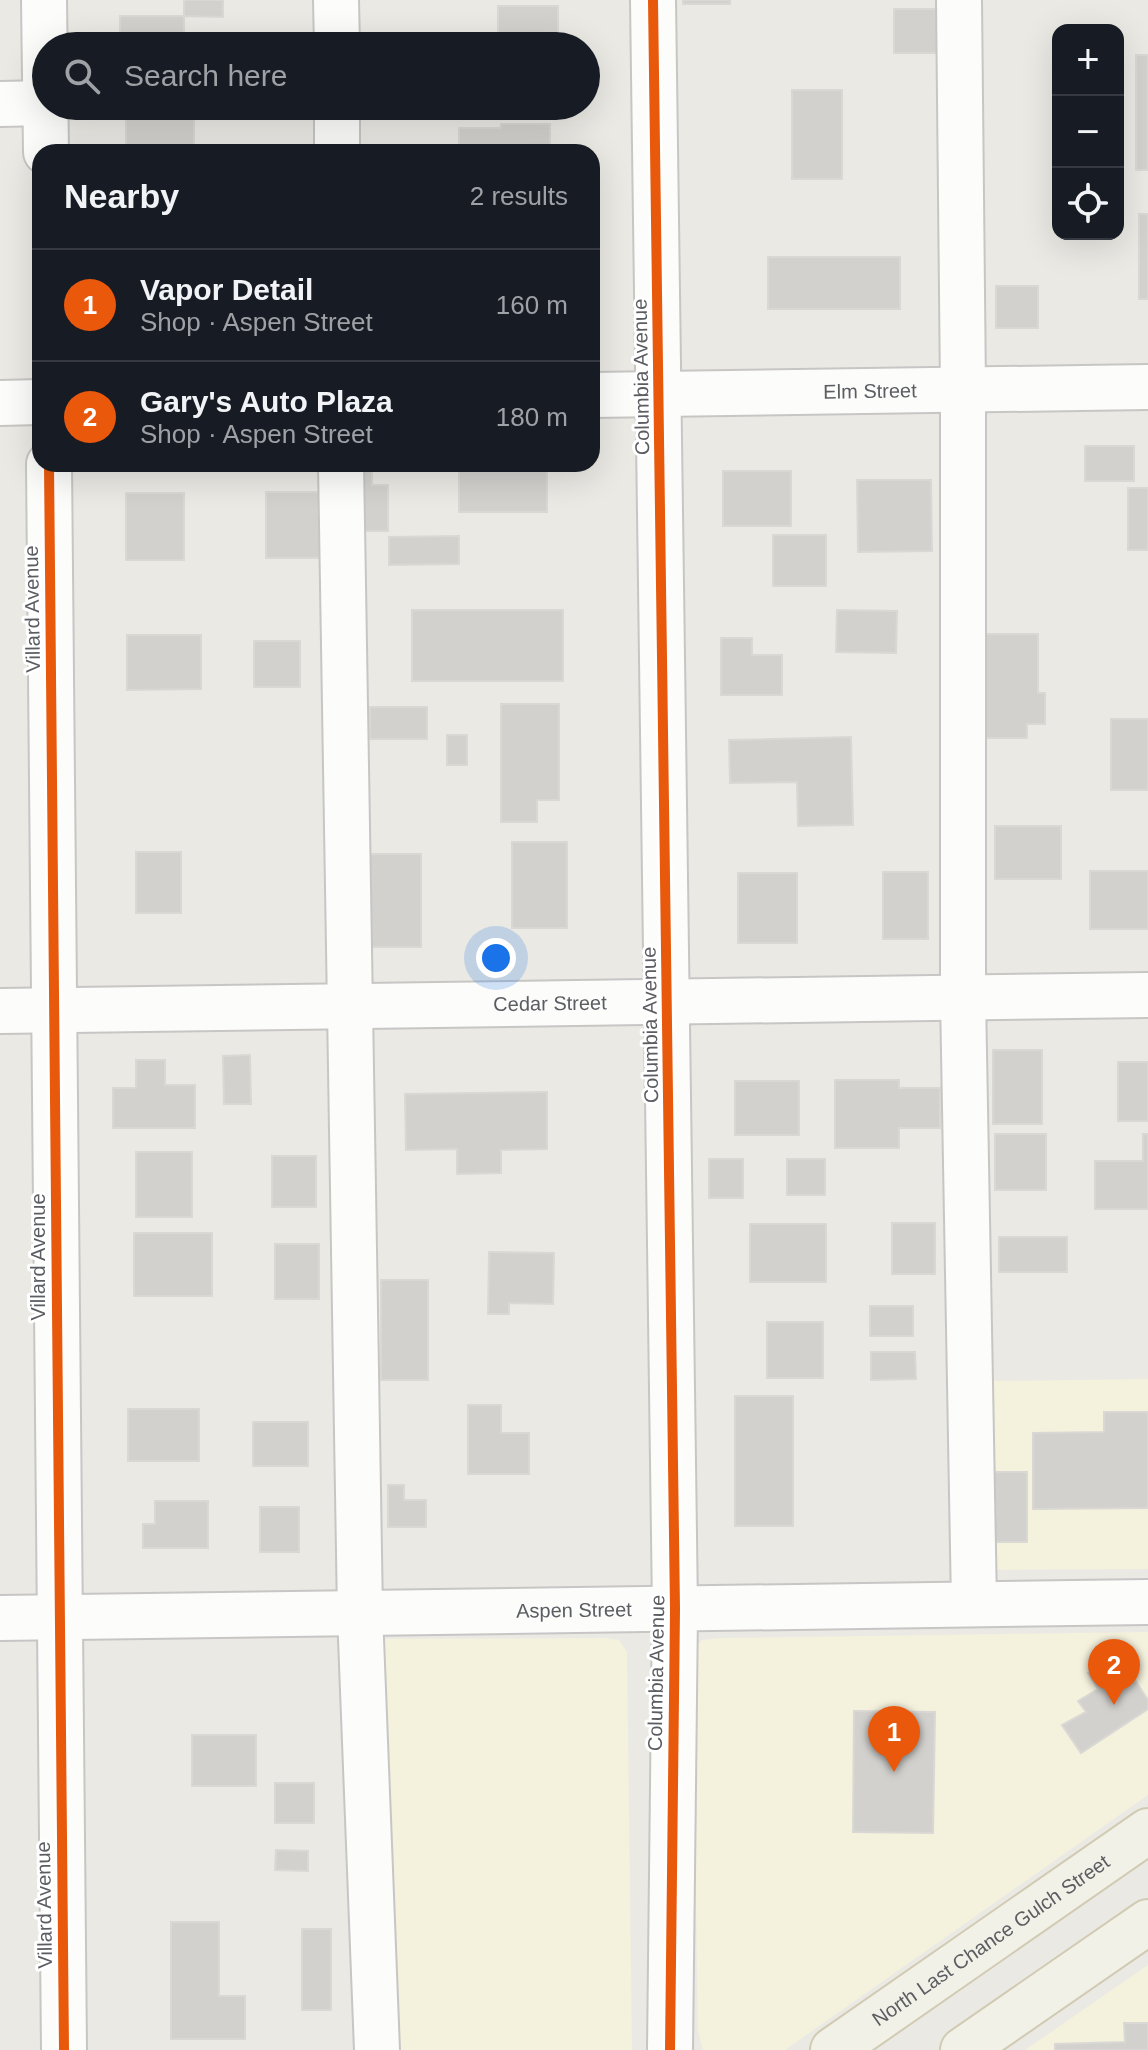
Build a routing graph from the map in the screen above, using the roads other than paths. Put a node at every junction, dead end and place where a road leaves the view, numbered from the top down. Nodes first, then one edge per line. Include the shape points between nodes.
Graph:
1 (44, 0) edge
2 (336, 0) edge
3 (653, 0) edge
4 (959, 0) edge
5 (45, 32) edge
6 (337, 32) edge
7 (32, 103) edge
8 (0, 104) edge
9 (46, 120) edge
10 (337, 120) edge
11 (46, 144) edge
12 (337, 144) edge
13 (1148, 387) edge
14 (963, 390) junction
15 (659, 394) junction
16 (600, 395) edge
17 (32, 402) edge
18 (0, 403) edge
19 (49, 472) edge
20 (341, 472) edge
21 (1148, 995) edge
22 (963, 997) junction
23 (667, 1002) junction
24 (352, 1006) junction
25 (55, 1010) junction
26 (0, 1011) edge
27 (1148, 1602) edge
28 (974, 1604) junction
29 (675, 1609) junction
30 (360, 1613) junction
31 (59, 1617) junction
32 (0, 1618) edge
33 (1148, 1831) edge
34 (1148, 1922) edge
35 (64, 2050) edge
36 (377, 2050) edge
37 (670, 2050) edge
38 (833, 2050) edge
39 (963, 2050) edge

1 - 5 street
2 - 6 street
3 - 15 street, Columbia Avenue
4 - 14 street
7 - 8 street
9 - 11 street
10 - 12 street
13 - 14 street, Elm Street
14 - 15 street, Elm Street
14 - 22 street
15 - 16 street, Elm Street
15 - 23 street, Columbia Avenue
17 - 18 street
19 - 25 street, Villard Avenue
20 - 24 street
21 - 22 street, Cedar Street
22 - 23 street, Cedar Street
22 - 28 street
23 - 24 street, Cedar Street
23 - 29 street, Columbia Avenue
24 - 25 street, Cedar Street
24 - 30 street
25 - 26 street, Cedar Street
25 - 31 street, Villard Avenue
27 - 28 street, Aspen Street
28 - 29 street, Aspen Street
29 - 30 street, Aspen Street
29 - 37 street, Columbia Avenue
30 - 31 street, Aspen Street
30 - 36 street
31 - 32 street, Aspen Street
31 - 35 street, Villard Avenue
33 - 38 main road, North Last Chance Gulch Street
34 - 39 main road

